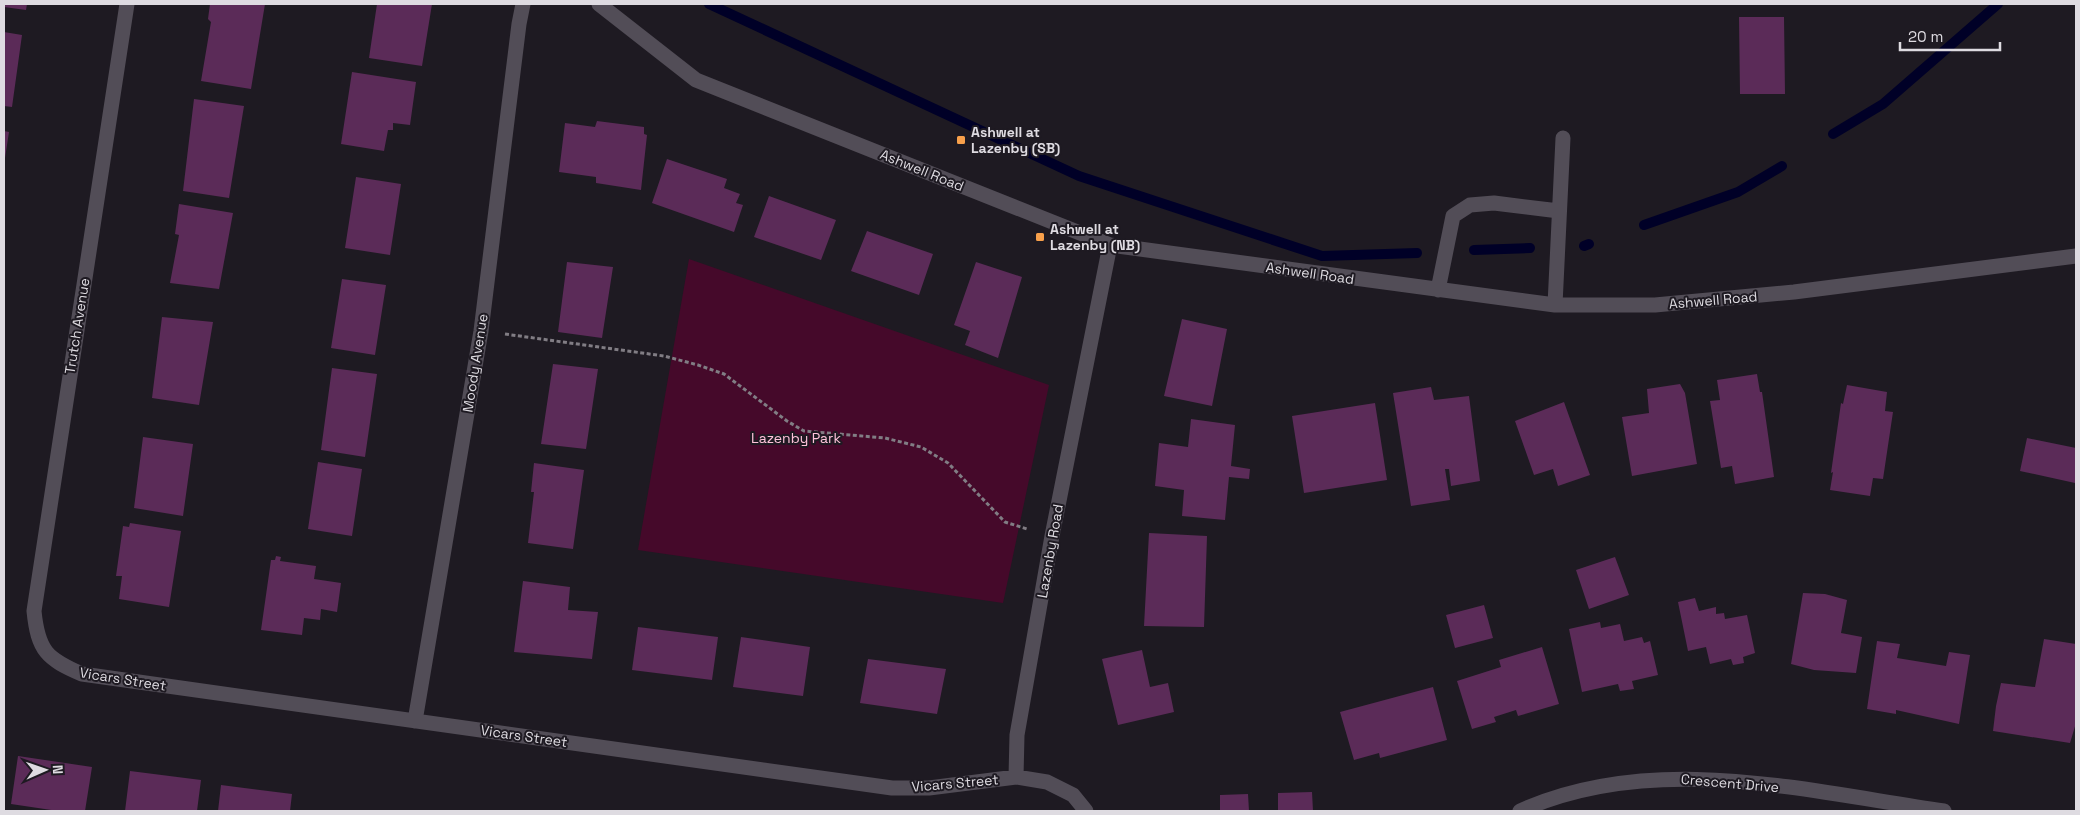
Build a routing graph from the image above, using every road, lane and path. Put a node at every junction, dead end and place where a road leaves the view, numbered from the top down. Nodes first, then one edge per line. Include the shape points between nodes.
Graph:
1 (127, 4) edge
2 (523, 4) edge
3 (600, 4) edge
4 (1563, 138) dead end
5 (1559, 211) junction
6 (1110, 246) junction
7 (2076, 256) edge
8 (1438, 290) junction
9 (1555, 306) junction
10 (481, 331) junction
11 (1052, 536) junction
12 (42, 647) joint
13 (415, 721) junction
14 (1016, 777) junction
15 (1086, 811) edge
16 (1520, 811) edge
17 (1944, 811) edge

1 - 12 street, Trutch Avenue via 34,611
2 - 10 street, Moody Avenue
3 - 6 street, Ashwell Road via 696,80
4 - 5 street
5 - 8 street via 1494,204 1470,205 1453,216
5 - 9 street
6 - 8 street, Ashwell Road
6 - 11 street, Lazenby Road
7 - 9 street, Ashwell Road via 1794,292 1655,305
8 - 9 street, Ashwell Road
10 - 11 path via 664,356 724,374 804,431 885,438 921,447 948,463 1005,522
10 - 13 street, Moody Avenue
11 - 14 street, Lazenby Road via 1017,735
12 - 13 street, Vicars Street via 57,664 82,674
13 - 14 street, Vicars Street via 892,788 929,788
14 - 15 street via 1047,782 1073,795
16 - 17 street, Crescent Drive via 1545,800 1597,786 1668,778 1740,781

